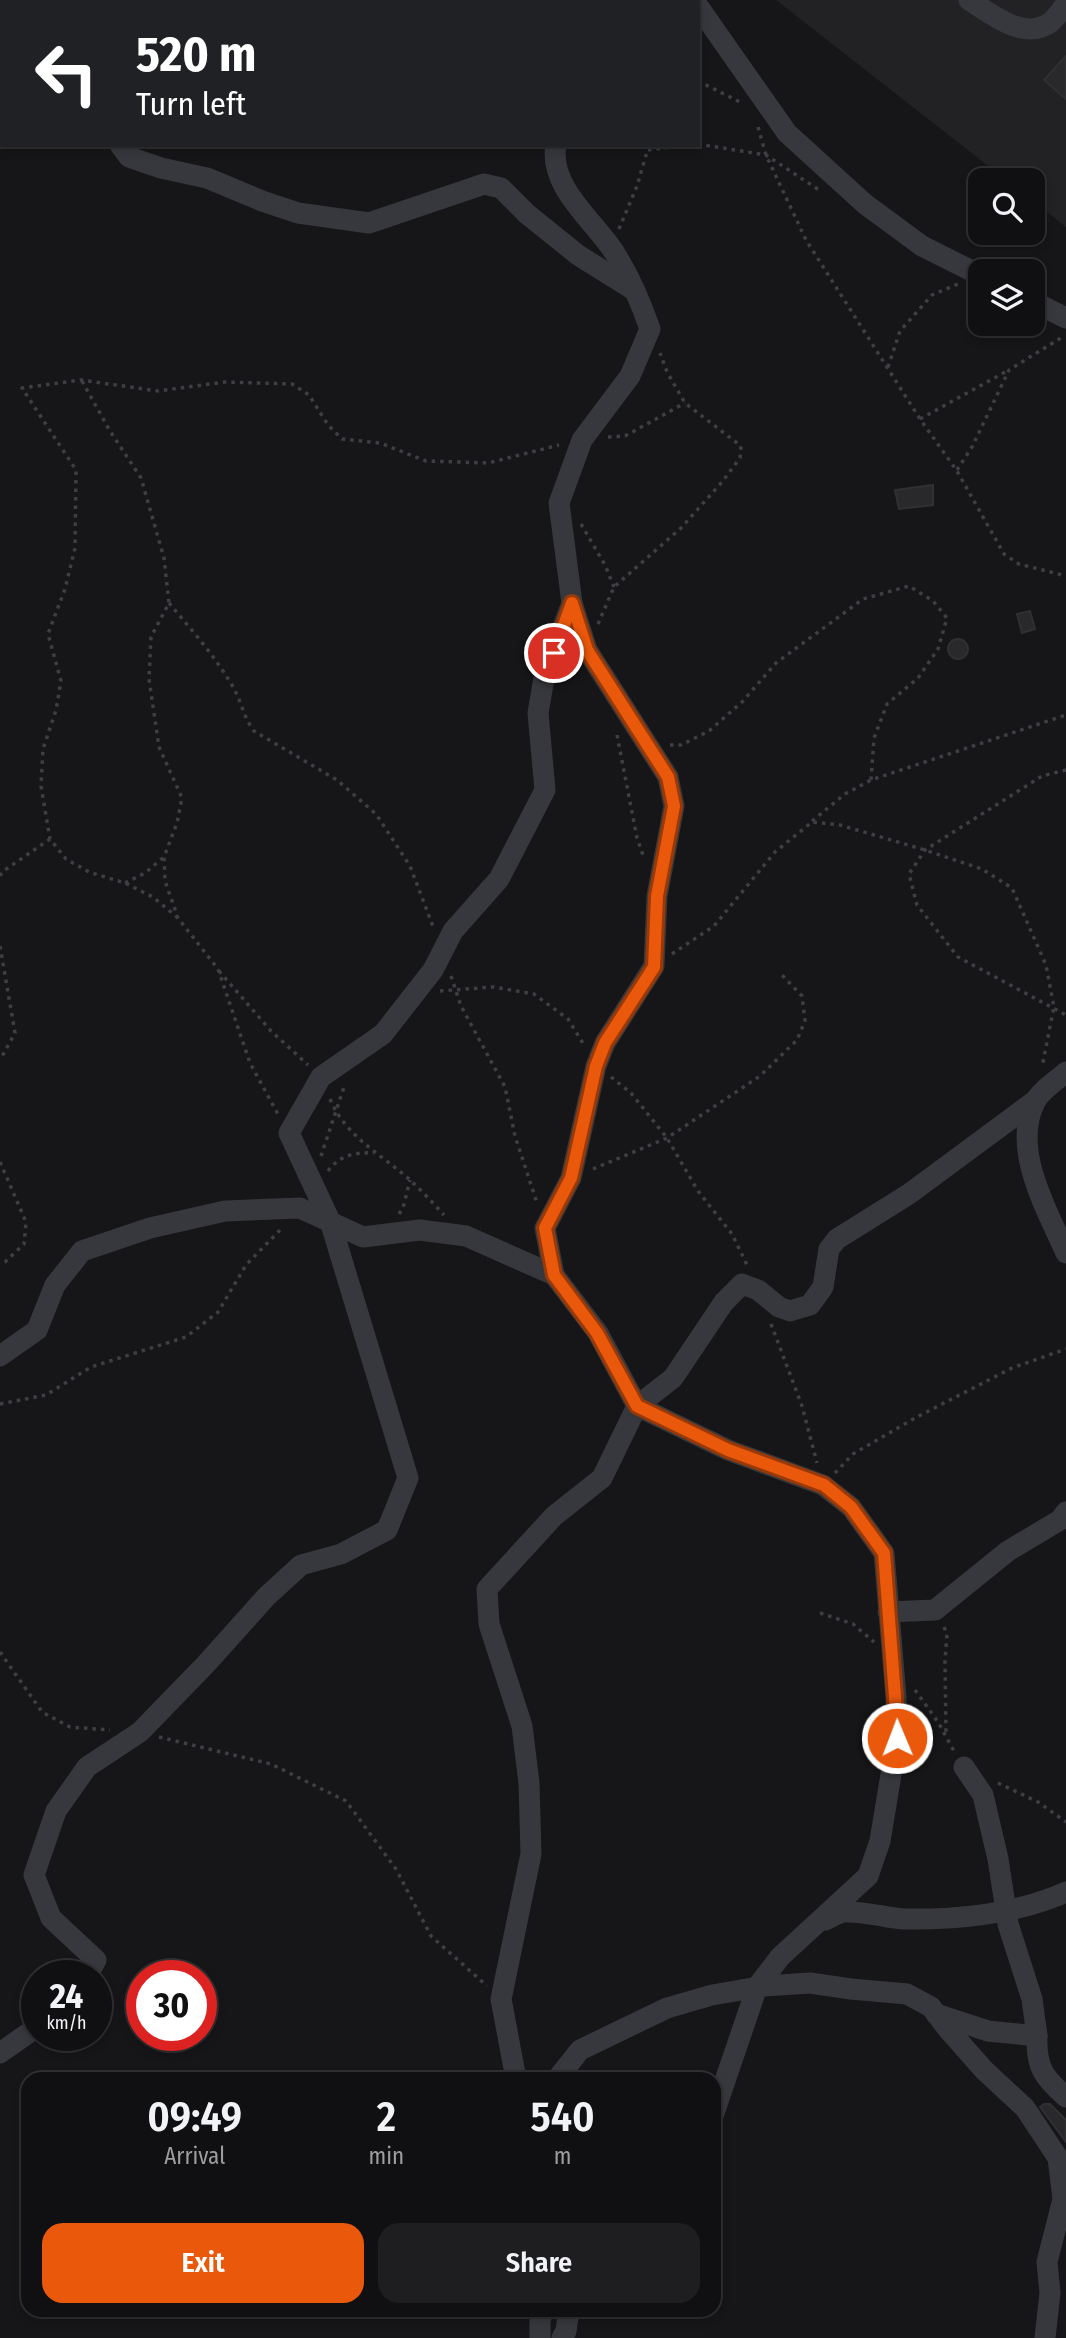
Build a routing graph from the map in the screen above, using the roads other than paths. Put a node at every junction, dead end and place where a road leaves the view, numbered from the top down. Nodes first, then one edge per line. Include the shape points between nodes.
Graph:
1 (969, 0) edge
2 (1066, 4) edge
3 (700, 9) edge
4 (122, 147) edge
5 (556, 147) edge
6 (968, 274) edge
7 (638, 293) junction
8 (1045, 308) edge
9 (1066, 318) edge
10 (572, 603) junction
11 (1066, 1072) edge
12 (1036, 1100) junction
13 (330, 1221) junction
14 (1066, 1253) edge
15 (554, 1275) junction
16 (0, 1356) edge
17 (637, 1406) junction
18 (1066, 1512) edge
19 (888, 1612) junction
20 (964, 1767) road end
21 (1066, 1892) edge
22 (1006, 1912) junction
23 (814, 1926) junction
24 (96, 1960) edge
25 (757, 1987) junction
26 (936, 2014) junction
27 (1037, 2036) junction
28 (21, 2038) edge
29 (0, 2053) edge
30 (515, 2072) edge
31 (563, 2072) edge
32 (721, 2092) edge
33 (1066, 2097) edge
34 (541, 2317) edge
35 (568, 2317) edge
36 (540, 2338) edge
37 (562, 2338) edge
38 (1045, 2338) edge

1 - 2 street via 1012,25 1032,30 1051,22
3 - 6 street via 787,133 865,204
4 - 7 street via 129,157 207,178 298,213 369,223 484,184 501,188 579,255
5 - 7 street via 554,160 573,203 614,252
7 - 10 street via 650,329 630,376 582,440 559,503
8 - 9 street
10 - 13 street via 544,678 538,713 545,790 499,880 453,931 433,970 383,1034 321,1077 289,1133
10 - 15 street via 587,650 668,777 674,806 657,896 654,967 605,1043 596,1066 571,1178 545,1228
11 - 12 street
12 - 14 street via 1026,1126 1032,1174
12 - 17 street via 909,1194 837,1239 829,1249 822,1287 810,1305 790,1311 742,1284 724,1302 673,1378
13 - 15 street via 363,1237 420,1230 466,1236
13 - 16 street via 300,1209 225,1211 150,1228 82,1251 55,1285 37,1330
13 - 24 street via 408,1478 387,1530 341,1554 302,1565 266,1597 140,1732 87,1767 56,1811 34,1875 51,1918
15 - 17 street via 597,1333
17 - 19 street via 728,1450 824,1485 851,1507 884,1553
17 - 30 street via 601,1478 554,1516 487,1589 489,1624 522,1726 529,1783 531,1854 501,1999
18 - 19 street via 934,1610
19 - 23 street via 897,1738 880,1840 868,1876
20 - 22 street via 983,1796
21 - 22 street
22 - 23 street via 904,1919 843,1912
22 - 27 street via 1032,1999
23 - 25 street via 780,1956
25 - 26 street via 810,1983 907,1994
25 - 31 street via 667,2008 580,2050
25 - 32 street
26 - 27 street via 988,2031
26 - 38 street via 984,2070 1025,2108 1058,2158 1063,2199 1047,2262 1050,2293
27 - 33 street via 1040,2068
28 - 29 street
34 - 36 street
35 - 37 street

